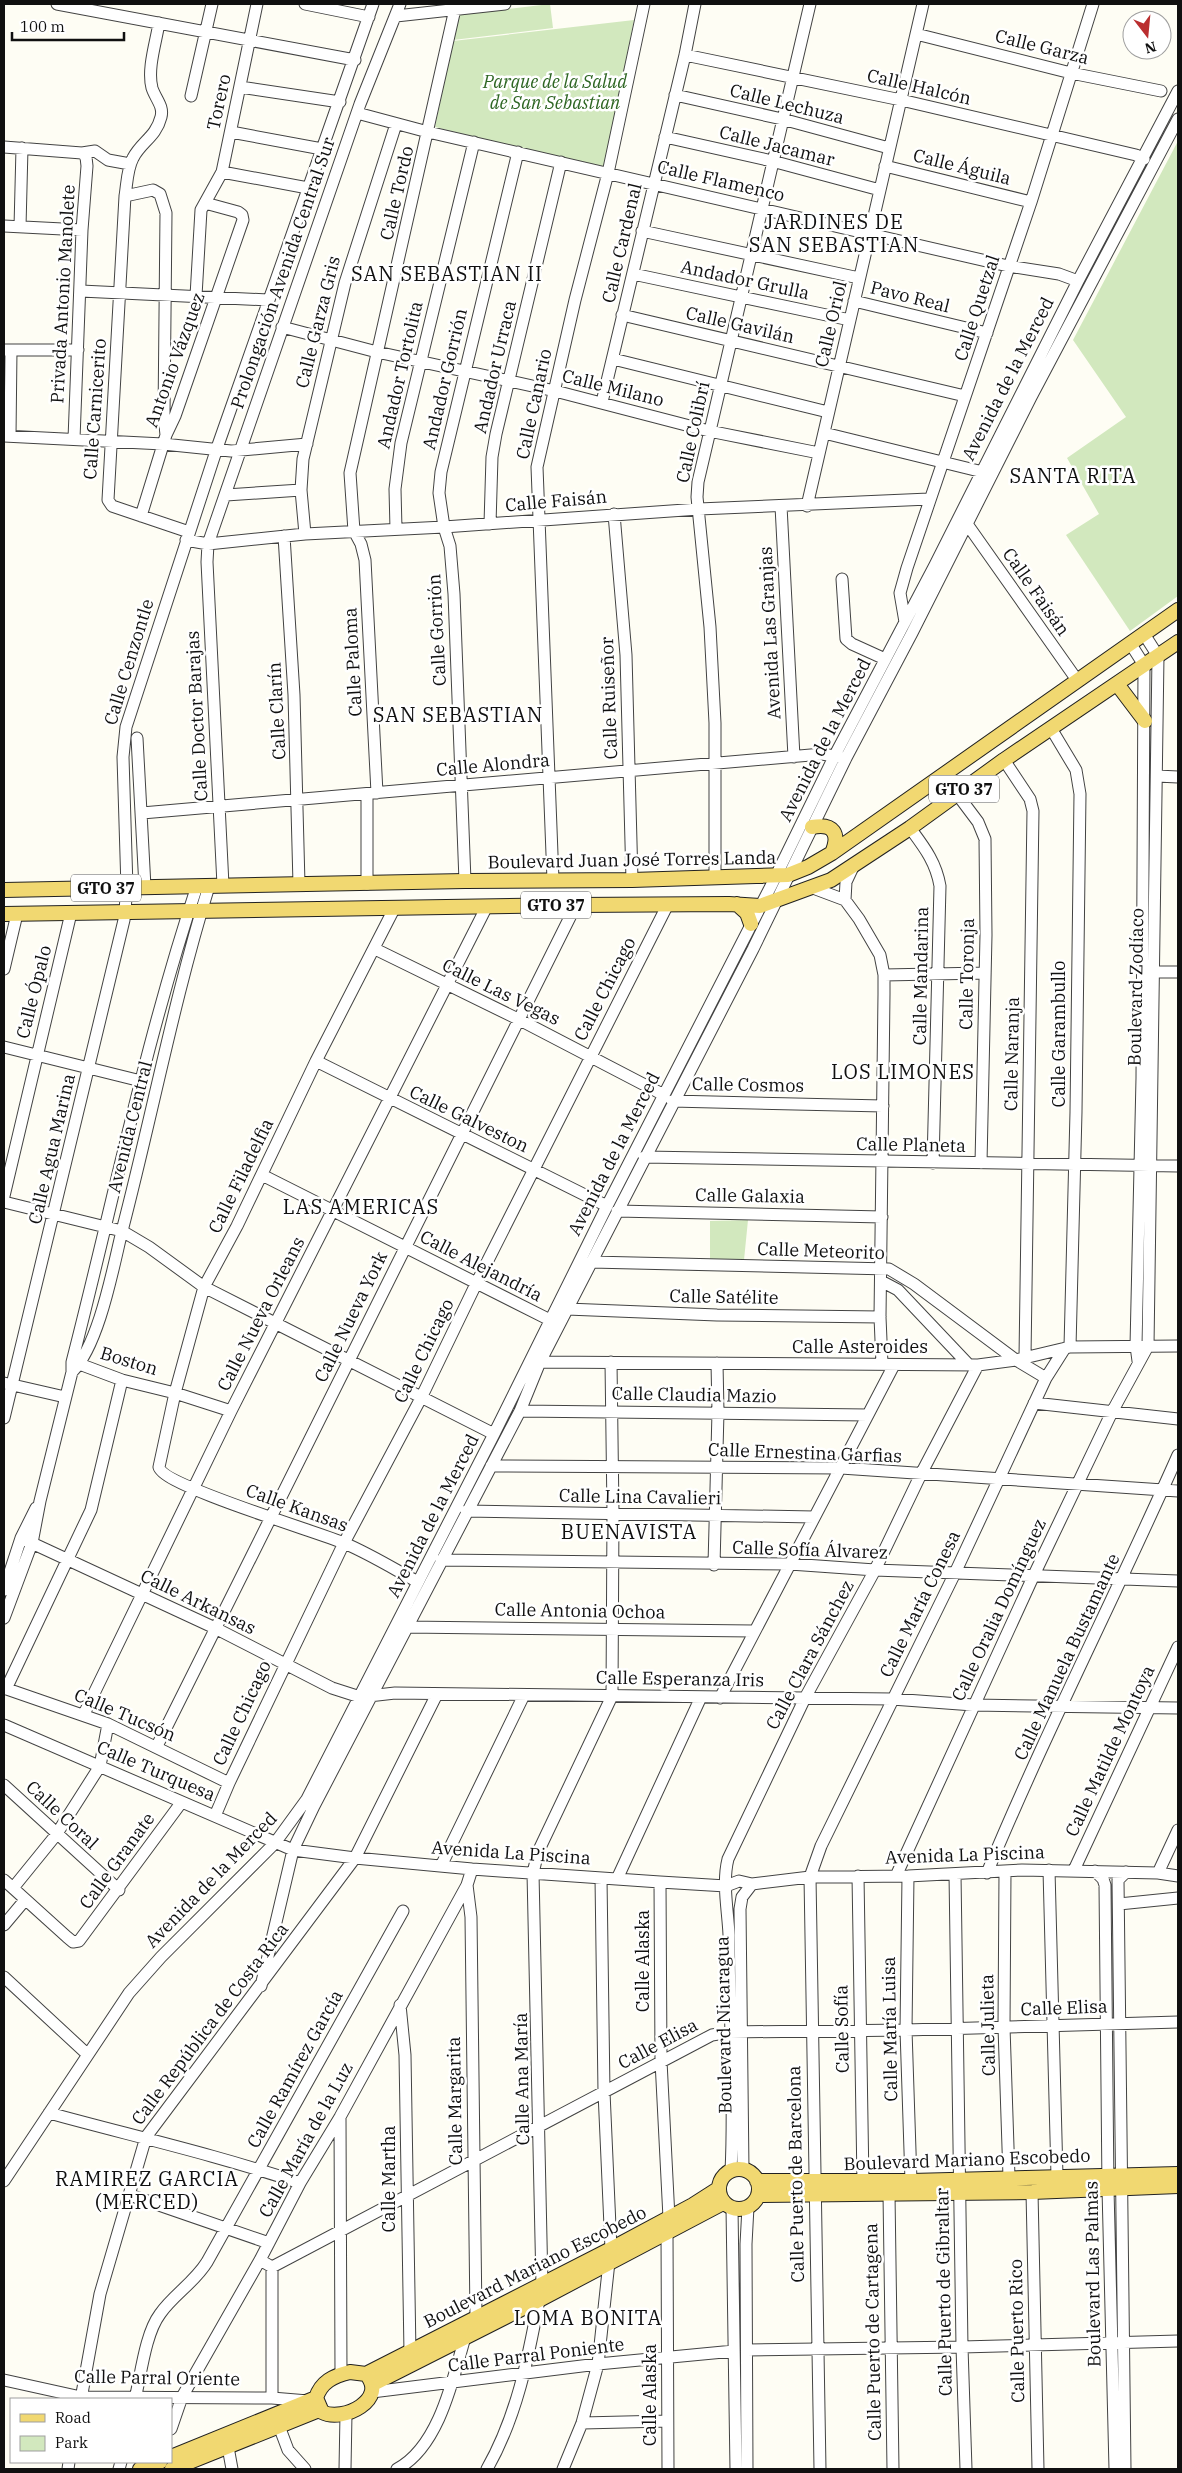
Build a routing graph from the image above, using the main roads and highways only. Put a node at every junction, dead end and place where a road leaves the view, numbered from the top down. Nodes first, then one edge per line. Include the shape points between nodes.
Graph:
1 (1178, 610) edge
2 (1178, 642) edge
3 (1117, 684) junction
4 (1145, 721) road end
5 (812, 827) road end
6 (832, 853) junction
7 (577, 880) junction
8 (601, 880) junction
9 (4, 890) edge
10 (576, 904) junction
11 (737, 904) junction
12 (598, 905) junction
13 (126, 909) junction
14 (10, 914) edge
15 (34, 914) junction
16 (751, 924) road end
17 (1178, 2174) edge
18 (1115, 2181) junction
19 (959, 2186) junction
20 (1178, 2186) edge
21 (757, 2188) junction
22 (814, 2188) junction
23 (718, 2189) junction
24 (728, 2206) junction
25 (668, 2225) junction
26 (610, 2256) junction
27 (370, 2383) junction
28 (315, 2403) junction
29 (172, 2457) edge
30 (157, 2463) edge
31 (140, 2469) edge
32 (172, 2469) edge

1 - 6 main road, Boulevard Juan José Torres Landa / GTO 37
2 - 3 main road, GTO 37
3 - 4 main road
3 - 11 main road, GTO 37 via 831,880 760,906
5 - 6 main road via 832,829 836,838
6 - 8 main road, Boulevard Juan José Torres Landa / GTO 37 via 808,867 782,876
7 - 8 main road, Boulevard Juan José Torres Landa / GTO 37
7 - 9 main road, Boulevard Juan José Torres Landa / GTO 37
7 - 10 main road via 580,893
8 - 12 main road via 596,891
10 - 12 main road, GTO 37
10 - 13 main road, GTO 37
11 - 12 main road, GTO 37
11 - 16 main road
13 - 15 main road, GTO 37
13 - 15 main road via 48,907
14 - 15 main road, GTO 37
17 - 18 main road, Boulevard Mariano Escobedo
18 - 19 main road, Boulevard Mariano Escobedo via 1032,2192
18 - 19 main road, Boulevard Mariano Escobedo via 1057,2176 1009,2177
18 - 20 main road, Boulevard Mariano Escobedo
19 - 22 main road, Boulevard Mariano Escobedo via 911,2181
19 - 22 main road, Boulevard Mariano Escobedo via 889,2194
21 - 22 main road, Boulevard Mariano Escobedo
21 - 23 main road via 751,2174 737,2170 722,2178
21 - 24 main road via 748,2207
23 - 24 main road
23 - 25 main road, Boulevard Mariano Escobedo
24 - 25 main road, Boulevard Mariano Escobedo
25 - 26 main road, Boulevard Mariano Escobedo
26 - 27 main road, Boulevard Mariano Escobedo via 539,2300
26 - 27 main road, Boulevard Mariano Escobedo via 476,2317 410,2353
27 - 28 main road via 359,2372 341,2374 326,2382
27 - 28 main road via 359,2408 346,2414 330,2415
28 - 29 main road
28 - 32 main road via 279,2426
30 - 31 main road

